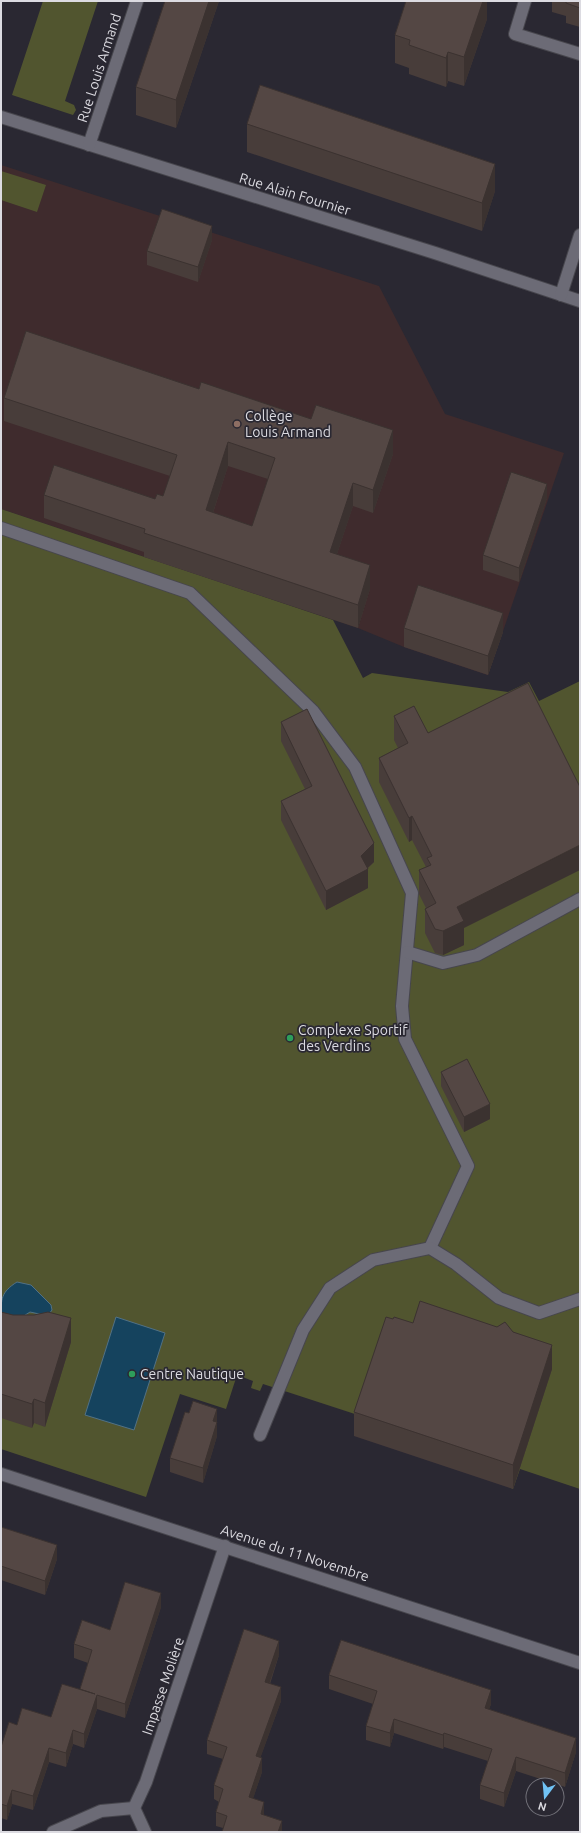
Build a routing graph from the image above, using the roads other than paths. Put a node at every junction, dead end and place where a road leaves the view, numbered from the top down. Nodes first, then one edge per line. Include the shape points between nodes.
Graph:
1 (137, 1) edge
2 (525, 1) edge
3 (580, 54) edge
4 (1, 117) edge
5 (89, 145) junction
6 (580, 235) edge
7 (561, 295) junction
8 (580, 301) edge
9 (1, 528) edge
10 (580, 899) edge
11 (407, 952) junction
12 (430, 1248) junction
13 (580, 1299) edge
14 (260, 1435) dead end
15 (1, 1474) edge
16 (225, 1546) junction
17 (580, 1663) edge
18 (134, 1808) junction
19 (53, 1832) edge
20 (145, 1832) edge

1 - 5 street, Rue Louis Armand
2 - 3 street via 515,34
4 - 5 street, Rue Alain Fournier
5 - 7 street, Rue Alain Fournier
6 - 7 street
7 - 8 street, Rue Alain Fournier
9 - 11 street via 190,593 313,711 355,768 412,893
10 - 11 street via 477,955 443,963
11 - 12 street via 402,1006 405,1039 468,1166
12 - 13 street via 456,1264 500,1298 539,1312
12 - 14 street via 373,1260 330,1288 303,1330
15 - 16 street, Avenue du 11 Novembre
16 - 17 street, Avenue du 11 Novembre
16 - 18 street, Impasse Molière via 146,1782
18 - 19 street via 101,1810
18 - 20 street

